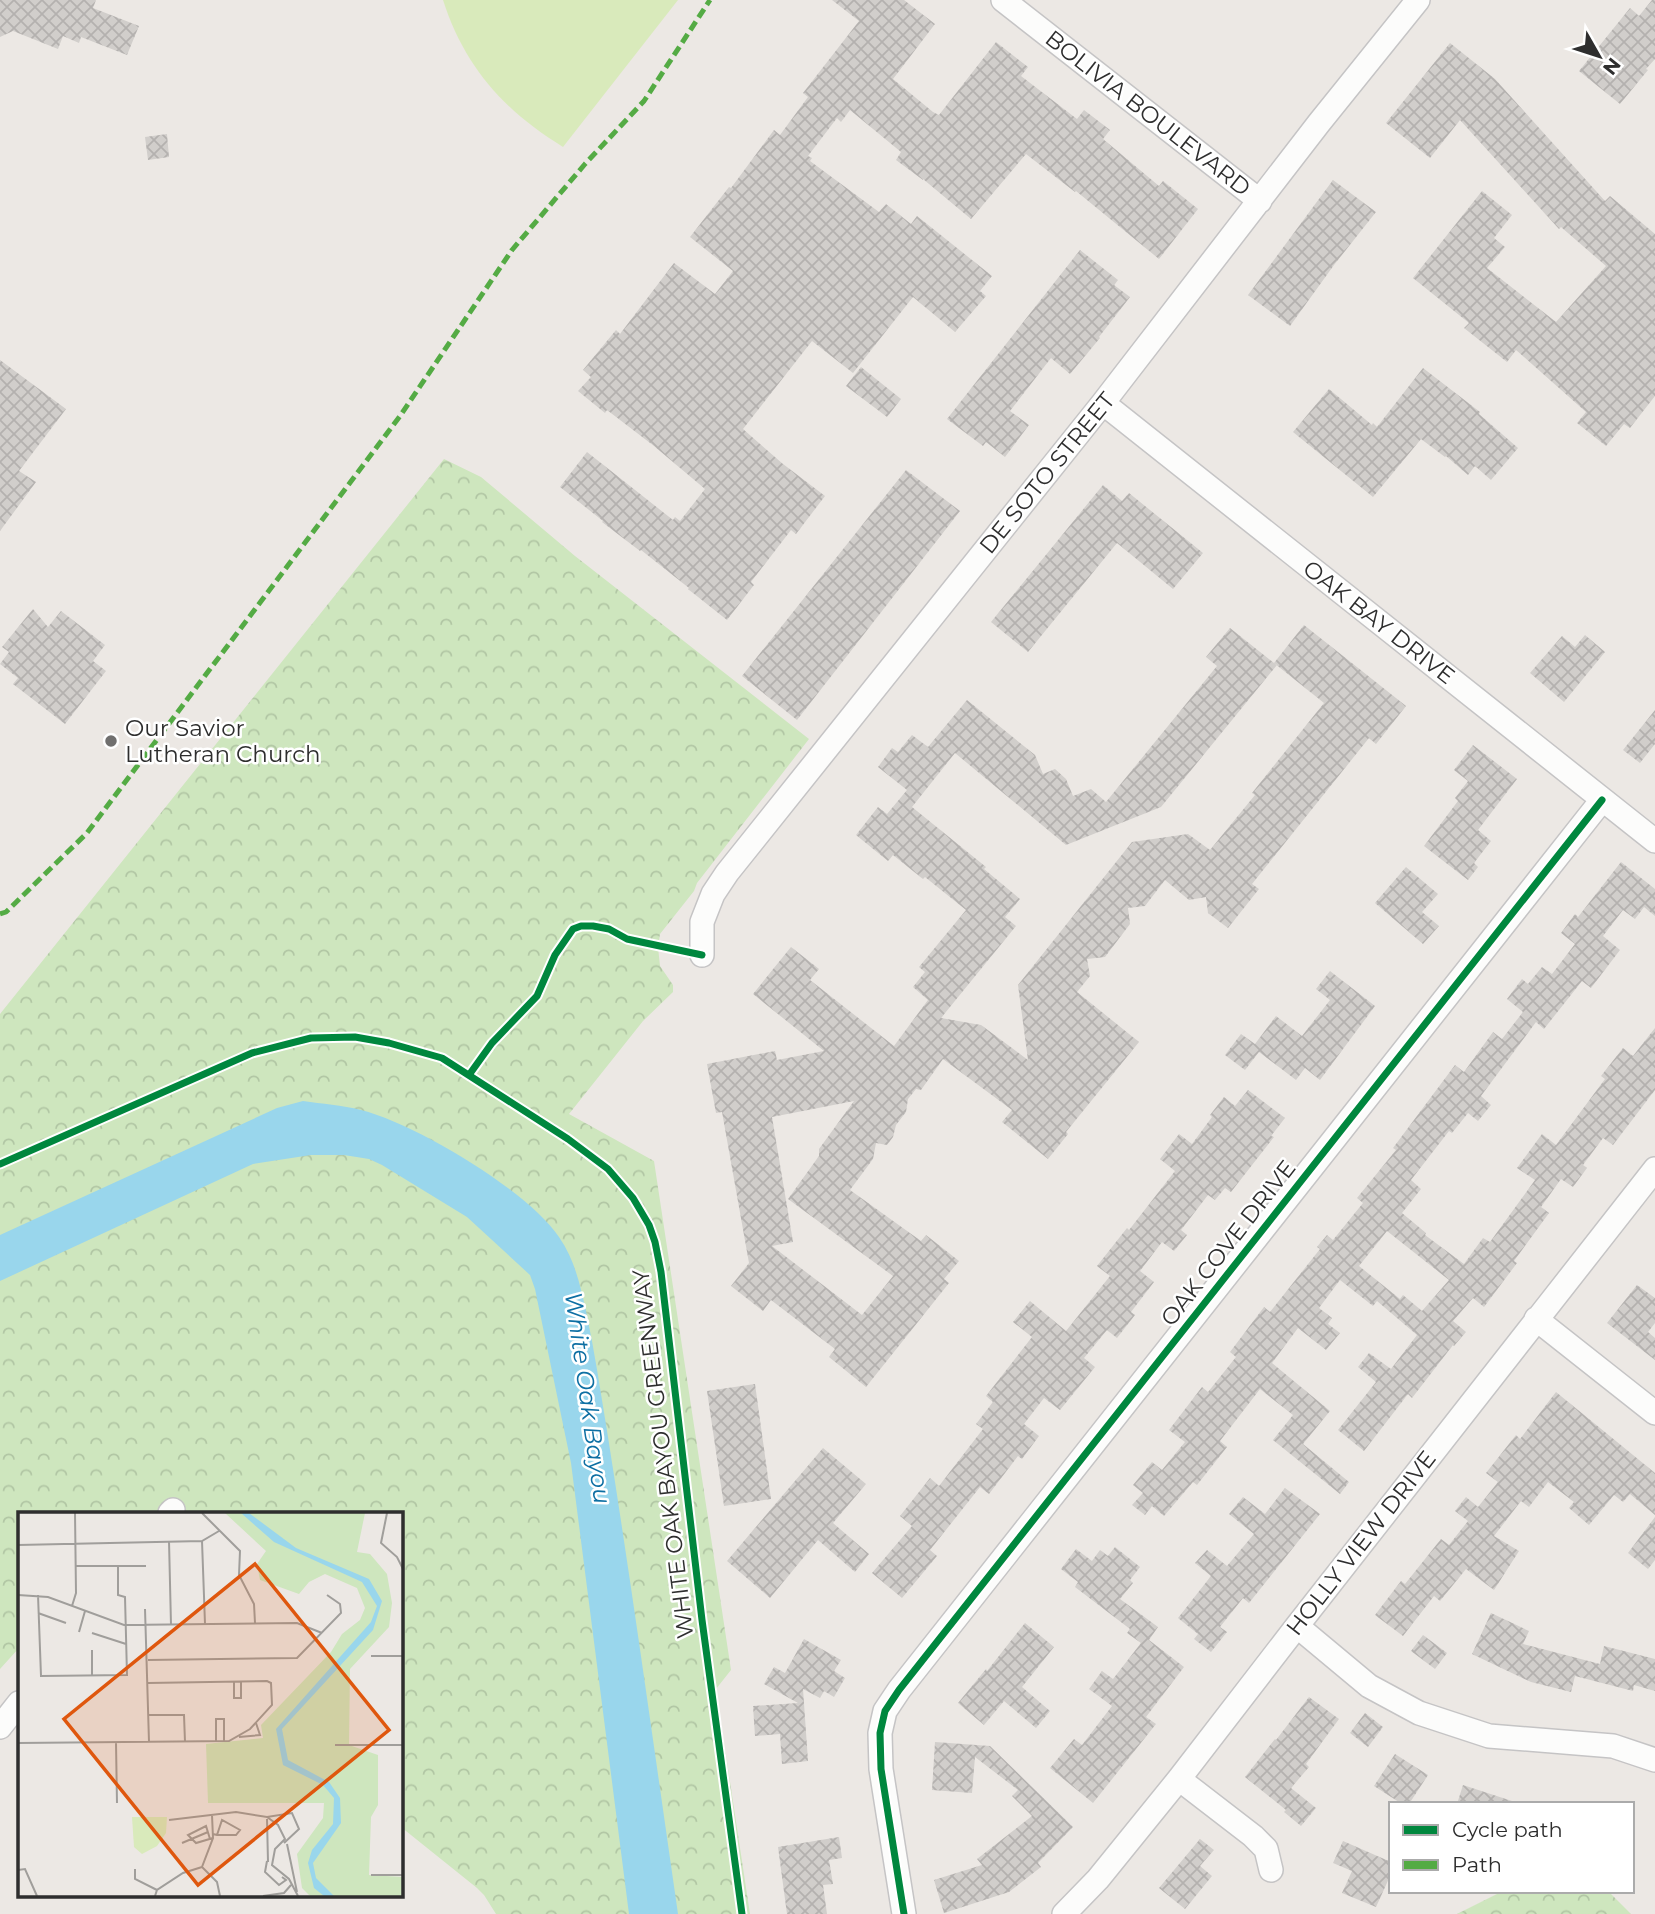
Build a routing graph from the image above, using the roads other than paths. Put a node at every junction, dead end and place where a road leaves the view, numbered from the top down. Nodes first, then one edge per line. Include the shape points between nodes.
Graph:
1 (1003, 0) edge
2 (1418, 0) edge
3 (1259, 201) junction
4 (1103, 403) junction
5 (1602, 800) junction
6 (1655, 841) edge
7 (702, 955) dead end
8 (1655, 1169) edge
9 (1536, 1319) junction
10 (1655, 1413) edge
11 (1297, 1626) junction
12 (18, 1704) edge
13 (0, 1727) edge
14 (1655, 1760) edge
15 (1180, 1779) junction
16 (1271, 1870) dead end
17 (904, 1914) edge
18 (1064, 1914) edge

1 - 3 street, BOLIVIA BOULEVARD
2 - 3 street, DE SOTO STREET
3 - 4 street, DE SOTO STREET
4 - 5 street, OAK BAY DRIVE
4 - 7 street, DE SOTO STREET via 727,873 702,922
5 - 6 street, OAK BAY DRIVE
5 - 17 street, OAK COVE DRIVE via 885,1711 881,1769
8 - 9 street, HOLLY VIEW DRIVE
9 - 10 street
9 - 11 street, HOLLY VIEW DRIVE
11 - 14 street via 1369,1686 1419,1713 1489,1736 1612,1746
11 - 15 street, HOLLY VIEW DRIVE
12 - 13 street
15 - 16 street via 1253,1836 1266,1849
15 - 18 street, HOLLY VIEW DRIVE via 1098,1880

